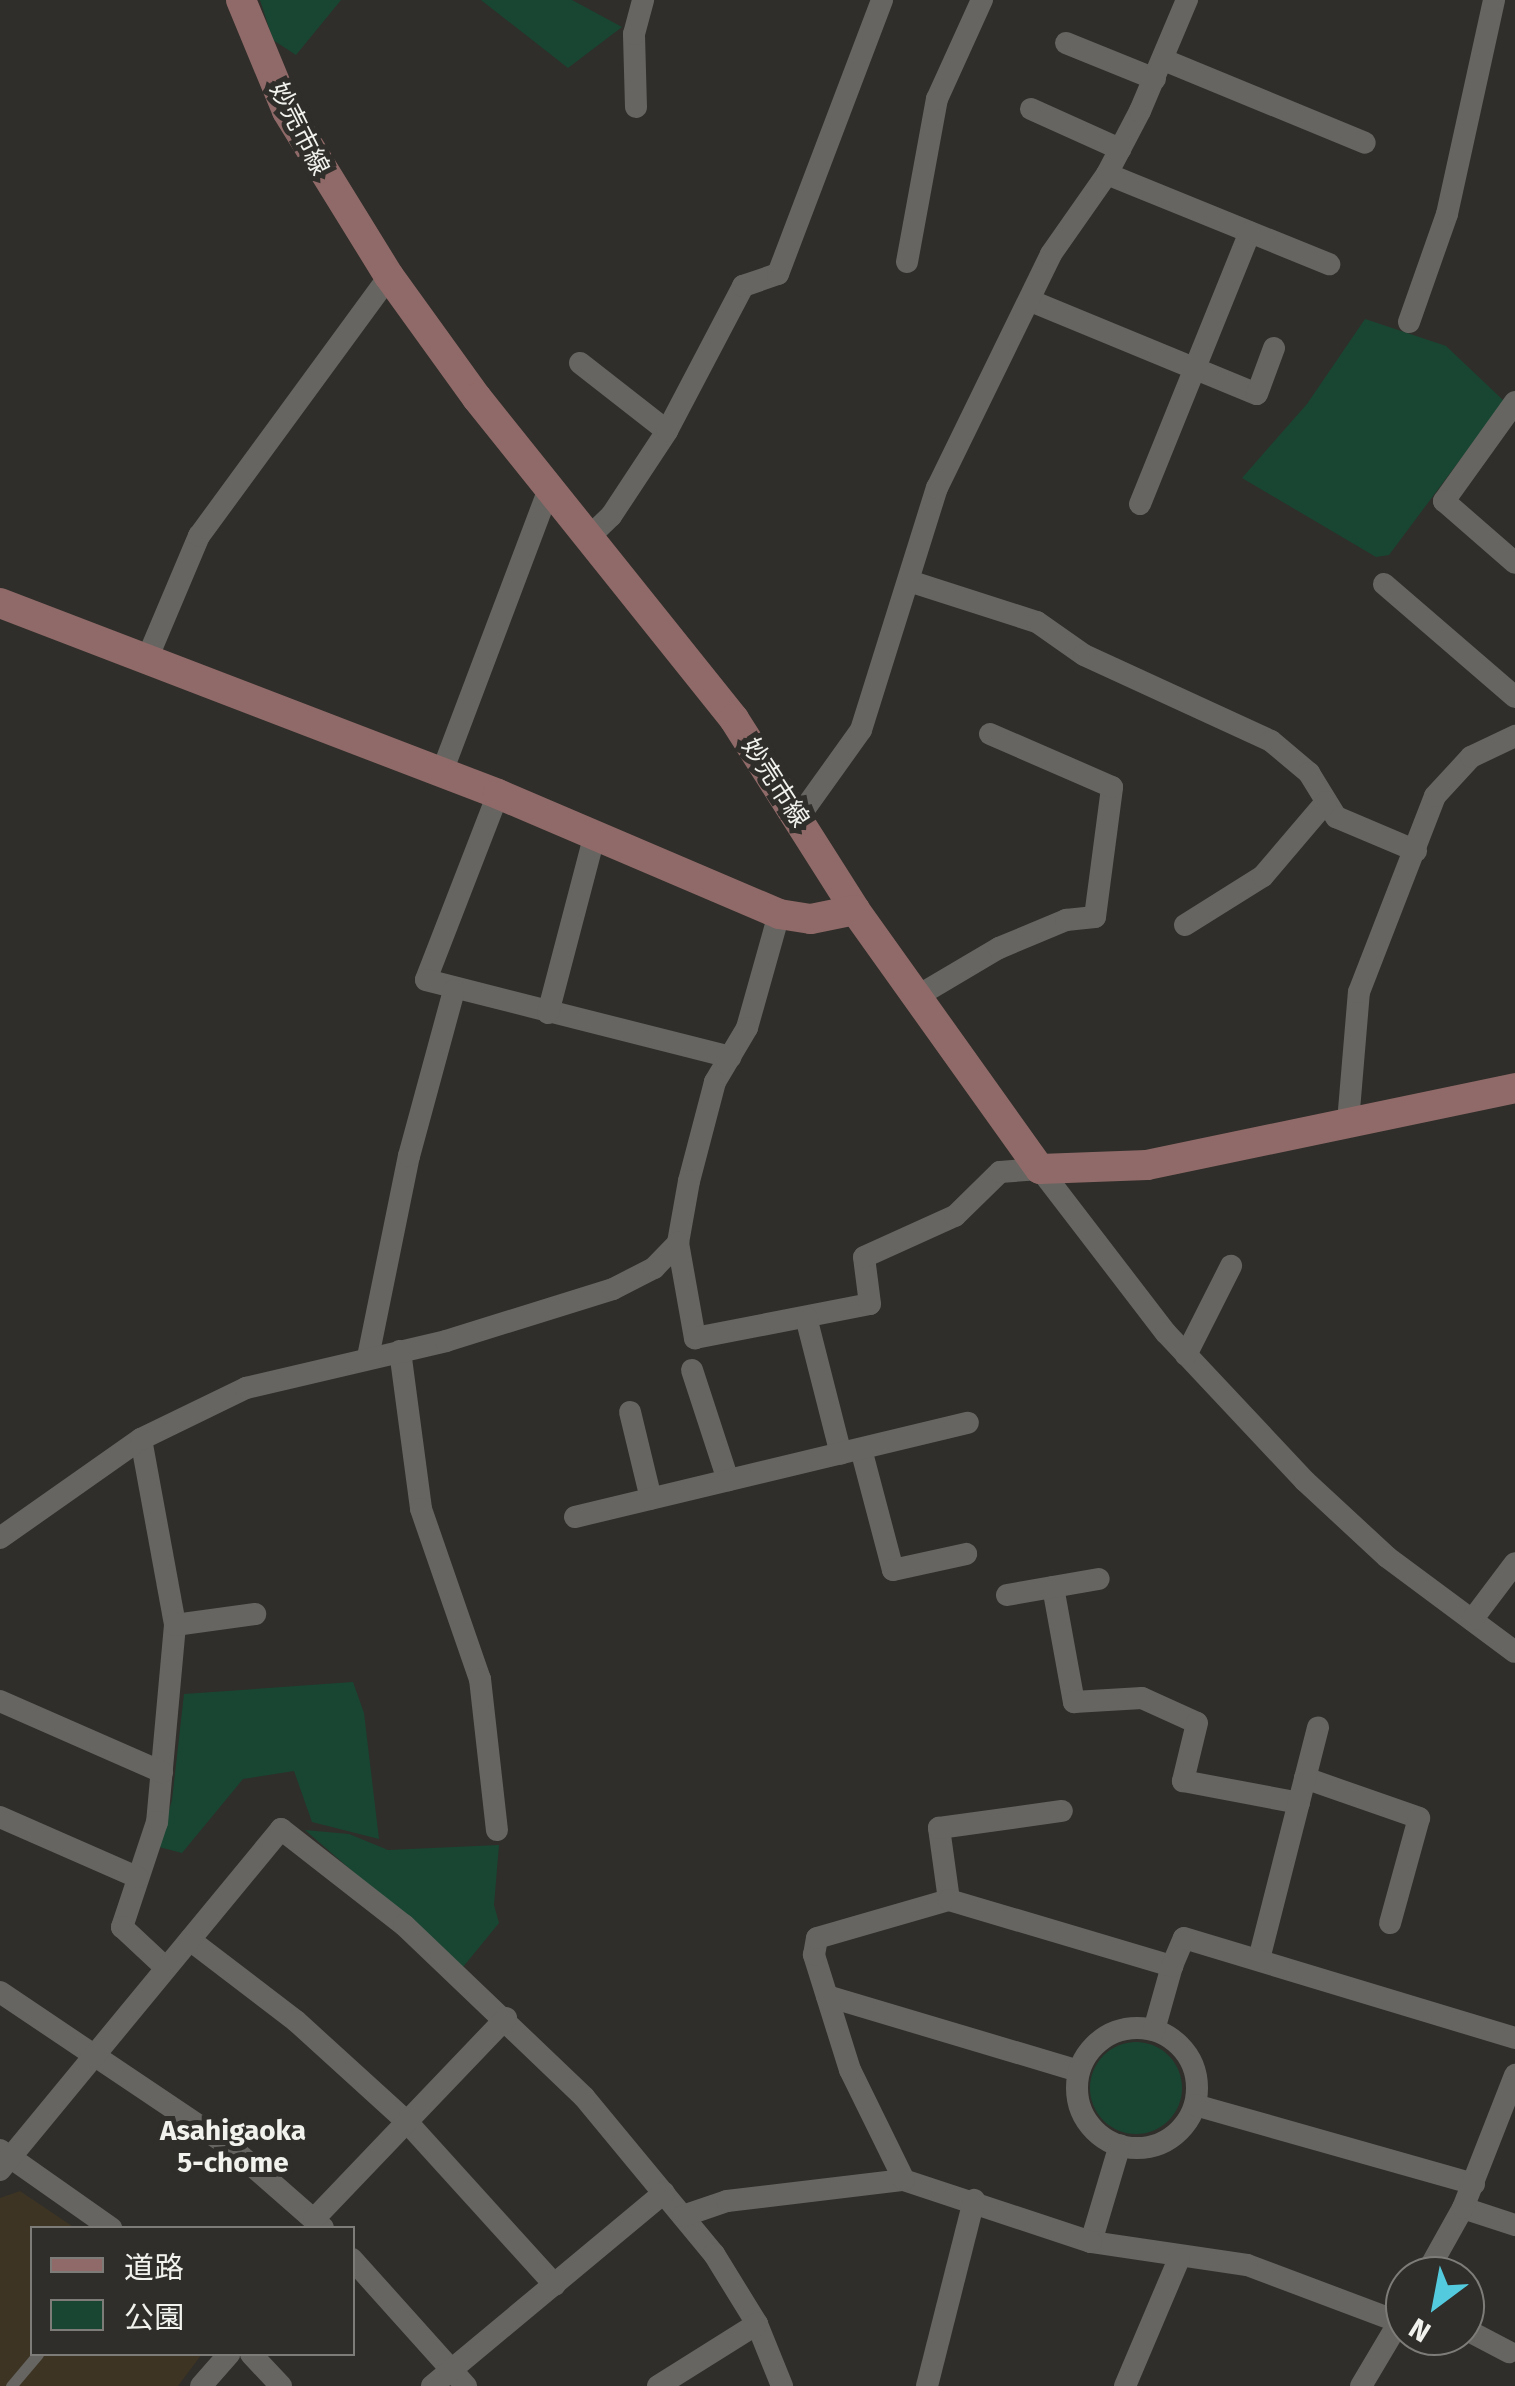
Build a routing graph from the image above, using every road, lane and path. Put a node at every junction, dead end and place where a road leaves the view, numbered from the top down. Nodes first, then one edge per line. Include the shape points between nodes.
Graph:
1 (241, 0) edge
2 (643, 0) edge
3 (882, 0) edge
4 (982, 0) edge
5 (1187, 0) edge
6 (1494, 0) edge
7 (1066, 43) dead end
8 (1159, 69) junction
9 (636, 107) dead end
10 (1031, 109) dead end
11 (1365, 143) dead end
12 (1120, 149) junction
13 (1107, 174) junction
14 (1250, 232) junction
15 (907, 262) dead end
16 (1329, 264) dead end
17 (389, 276) junction
18 (1031, 301) junction
19 (1409, 322) dead end
20 (1274, 348) dead end
21 (580, 364) dead end
22 (1194, 368) junction
23 (1515, 402) edge
24 (667, 431) junction
25 (549, 489) junction
26 (1140, 504) dead end
27 (588, 538) junction
28 (1515, 563) edge
29 (909, 581) junction
30 (1384, 584) dead end
31 (0, 604) edge
32 (147, 660) junction
33 (1515, 697) edge
34 (990, 734) dead end
35 (1515, 736) edge
36 (442, 772) junction
37 (498, 794) junction
38 (1326, 802) junction
39 (798, 818) junction
40 (595, 834) junction
41 (1416, 851) junction
42 (855, 910) junction
43 (779, 914) junction
44 (1184, 925) dead end
45 (454, 990) junction
46 (916, 997) junction
47 (548, 1013) junction
48 (730, 1056) junction
49 (1515, 1088) edge
50 (1348, 1122) junction
51 (1040, 1169) junction
52 (678, 1243) junction
53 (1231, 1266) dead end
54 (806, 1317) junction
55 (400, 1351) junction
56 (1186, 1355) junction
57 (368, 1358) junction
58 (692, 1370) dead end
59 (630, 1412) dead end
60 (968, 1424) dead end
61 (142, 1439) junction
62 (851, 1451) junction
63 (728, 1480) junction
64 (651, 1499) junction
65 (575, 1517) dead end
66 (0, 1538) edge
67 (966, 1554) dead end
68 (1515, 1562) edge
69 (1100, 1579) dead end
70 (1053, 1587) junction
71 (1007, 1595) dead end
72 (255, 1614) dead end
73 (1472, 1620) junction
74 (175, 1625) junction
75 (1515, 1652) edge
76 (0, 1700) edge
77 (1318, 1727) dead end
78 (162, 1772) junction
79 (1305, 1778) junction
80 (1299, 1803) junction
81 (1062, 1811) dead end
82 (0, 1817) edge
83 (497, 1830) dead end
84 (137, 1876) junction
85 (949, 1900) junction
86 (1390, 1923) dead end
87 (190, 1940) junction
88 (1259, 1959) junction
89 (1172, 1966) junction
90 (166, 1968) junction
91 (0, 1992) edge
92 (828, 1996) junction
93 (506, 2018) junction
94 (1154, 2030) junction
95 (1515, 2038) edge
96 (98, 2052) junction
97 (1079, 2071) junction
98 (1514, 2080) edge
99 (1194, 2105) junction
100 (407, 2122) junction
101 (1120, 2145) junction
102 (4, 2159) edge
103 (904, 2180) junction
104 (1474, 2184) junction
105 (664, 2193) junction
106 (974, 2200) junction
107 (1463, 2208) junction
108 (683, 2216) junction
109 (81, 2217) edge
110 (318, 2224) edge
111 (1515, 2225) edge
112 (105, 2226) edge
113 (1091, 2242) junction
114 (1436, 2256) edge
115 (1179, 2259) junction
116 (355, 2262) edge
117 (555, 2285) junction
118 (1385, 2311) edge
119 (757, 2324) junction
120 (1485, 2340) edge
121 (1385, 2346) edge
122 (1508, 2352) dead end
123 (36, 2356) edge
124 (226, 2356) edge
125 (253, 2356) edge
126 (459, 2378) edge
127 (11, 2386) edge
128 (201, 2386) edge
129 (281, 2386) edge
130 (432, 2386) edge
131 (658, 2386) edge
132 (782, 2386) edge
133 (927, 2386) edge
134 (1125, 2386) edge
135 (1362, 2386) edge

1 - 17 main road, 妙売市線 via 287,111
2 - 9 street via 634,34
3 - 24 street via 778,274 743,286
4 - 15 street via 937,99
5 - 8 street
6 - 19 street via 1448,214
7 - 8 street
8 - 11 street
8 - 12 street
10 - 12 street
12 - 13 street
13 - 14 street
13 - 18 street via 1051,254
14 - 16 street
14 - 22 street
17 - 25 main road, 妙売市線
17 - 32 street via 199,536
18 - 22 street
18 - 29 street via 937,488
20 - 22 street via 1257,394
21 - 24 street
22 - 26 street
23 - 28 street via 1444,501
24 - 27 street via 611,516
25 - 27 main road, 妙売市線
25 - 36 street
27 - 39 main road, 妙売市線 via 724,706
29 - 38 street via 1036,622 1084,655 1271,741 1308,773
29 - 39 street via 861,730
30 - 33 street
31 - 32 main road
32 - 36 main road
34 - 46 street via 1112,787 1095,916 1066,920 999,948
35 - 41 street via 1471,757 1435,796
36 - 37 main road
37 - 40 main road
37 - 45 street via 426,980
38 - 41 street via 1349,826
38 - 44 street via 1263,876
39 - 42 main road, 妙売市線
40 - 43 main road
40 - 47 street
41 - 50 street via 1359,992
42 - 43 main road via 811,919
42 - 46 main road, 妙売市線
43 - 48 street via 747,1028
45 - 47 street
45 - 57 street via 409,1156
46 - 51 main road, 妙売市線
47 - 48 street
48 - 52 street via 715,1082
49 - 50 main road
50 - 51 main road via 1148,1165
51 - 54 street via 1000,1172 955,1216 864,1258 870,1304
51 - 56 street via 1082,1231
52 - 54 street via 695,1338
52 - 55 street via 654,1268 613,1289
53 - 56 street
54 - 62 street
55 - 57 street
55 - 83 street via 421,1509 480,1680
56 - 73 street via 1346,1519
57 - 61 street via 246,1388
58 - 63 street
59 - 64 street
60 - 62 street
61 - 66 street
61 - 74 street
62 - 63 street
62 - 67 street via 893,1570
63 - 64 street
64 - 65 street
68 - 73 street
69 - 70 street
70 - 71 street
70 - 80 street via 1074,1702 1142,1698 1197,1723 1182,1781
72 - 74 street
73 - 75 street
74 - 78 street
76 - 78 street
77 - 79 street
78 - 84 street via 158,1822
79 - 80 street
79 - 86 street via 1419,1818
80 - 88 street
81 - 85 street via 939,1828
82 - 84 street
84 - 90 street via 122,1928
85 - 89 street
85 - 92 street via 817,1938 814,1955
87 - 90 street
87 - 93 street via 282,1829
87 - 100 street via 296,2022
88 - 89 street via 1184,1938
88 - 95 street
89 - 94 street
90 - 96 street
91 - 96 street
92 - 97 street
92 - 103 street via 850,2070
93 - 100 street
93 - 105 street
94 - 97 street via 1127,2028 1102,2038
94 - 99 street via 1177,2043 1192,2065
96 - 102 street
96 - 110 street via 232,2148
97 - 101 street via 1081,2110 1097,2132
98 - 104 street
99 - 101 street via 1172,2137 1147,2147
99 - 104 street
100 - 110 street
100 - 117 street
101 - 113 street
102 - 109 street
103 - 106 street
103 - 108 street via 728,2201
104 - 107 street
105 - 108 street
105 - 117 street
106 - 113 street
106 - 133 street
107 - 111 street
107 - 114 street
108 - 119 street
109 - 112 street
113 - 115 street
115 - 118 street via 1247,2266
115 - 134 street
116 - 126 street
117 - 126 street
119 - 131 street
119 - 132 street
120 - 122 street
121 - 135 street
123 - 127 lane
124 - 128 street
125 - 129 street
126 - 130 street

